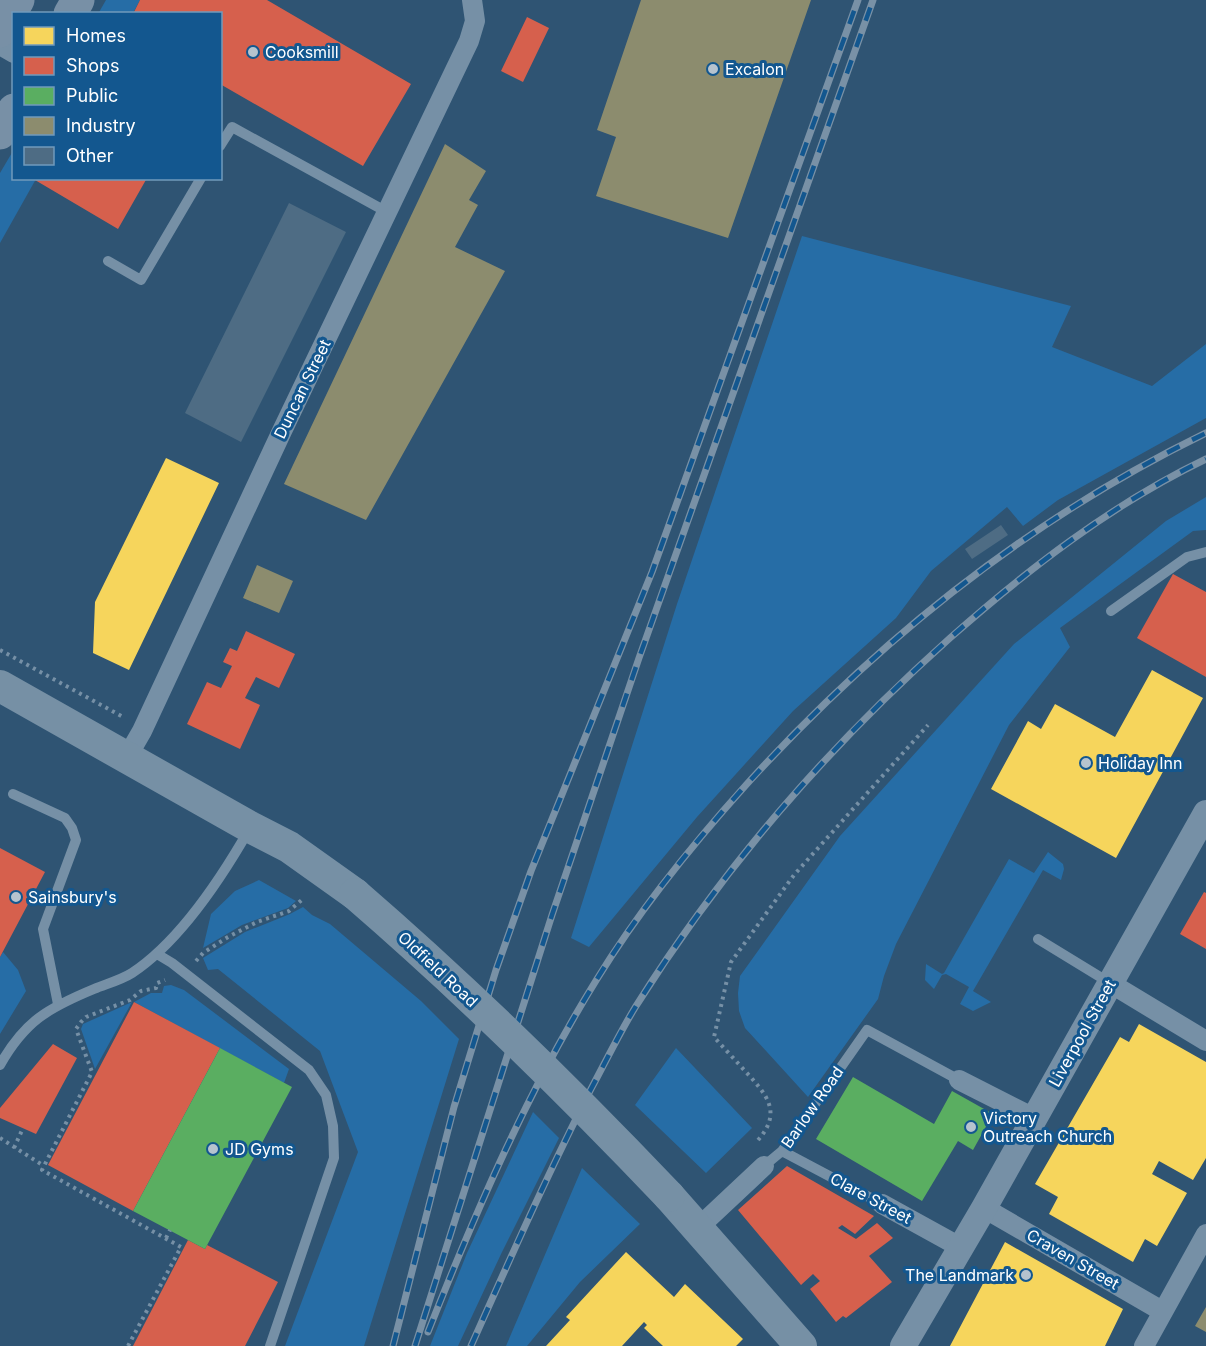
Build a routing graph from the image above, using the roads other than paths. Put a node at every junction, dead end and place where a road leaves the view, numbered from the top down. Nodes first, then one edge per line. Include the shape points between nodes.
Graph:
1 (18, 0) edge
2 (472, 0) edge
3 (0, 31) edge
4 (12, 113) edge
5 (0, 133) edge
6 (222, 143) edge
7 (200, 180) edge
8 (387, 212) junction
9 (108, 261) dead end
10 (1206, 552) edge
11 (1111, 611) dead end
12 (0, 686) edge
13 (127, 757) junction
14 (13, 794) dead end
15 (1206, 813) edge
16 (250, 827) junction
17 (1038, 939) dead end
18 (157, 954) junction
19 (1110, 983) junction
20 (58, 1004) junction
21 (1206, 1041) edge
22 (0, 1065) edge
23 (959, 1080) joint
24 (1034, 1118) junction
25 (782, 1151) junction
26 (764, 1166) joint
27 (882, 1204) joint
28 (984, 1208) junction
29 (699, 1227) junction
30 (1206, 1234) edge
31 (960, 1247) junction
32 (1162, 1311) junction
33 (270, 1346) edge
34 (801, 1346) edge
35 (903, 1346) edge
36 (1143, 1346) edge

1 - 3 highway
2 - 8 street, Duncan Street via 475,21 469,41
4 - 5 highway
6 - 8 lane via 232,127
7 - 9 lane via 141,280
8 - 13 street, Duncan Street
10 - 11 lane via 1187,557
12 - 13 main road, Oldfield Road
13 - 16 main road, Oldfield Road
14 - 20 lane via 65,819 76,840 43,929
15 - 19 street, Liverpool Street
16 - 18 lane via 184,925
16 - 29 main road, Oldfield Road, bridge via 289,847 355,894 465,993
17 - 19 lane
18 - 20 lane via 130,974
18 - 33 lane via 304,1065 326,1095 333,1126 334,1158
19 - 21 street
19 - 24 street, Liverpool Street
20 - 22 lane via 28,1026 12,1043
23 - 24 street
23 - 25 lane, Barlow Road via 867,1030
24 - 28 street, Liverpool Street
25 - 26 lane, Barlow Road
25 - 27 lane, Clare Street
26 - 29 street, Barlow Road
27 - 31 street, Clare Street
28 - 31 street, Liverpool Street
28 - 32 street, Craven Street
29 - 34 main road, Oldfield Road
30 - 32 street
31 - 35 street, Liverpool Street
32 - 36 street

